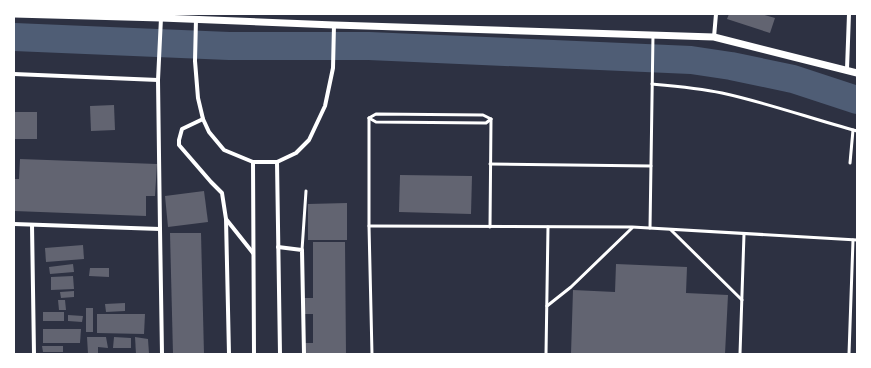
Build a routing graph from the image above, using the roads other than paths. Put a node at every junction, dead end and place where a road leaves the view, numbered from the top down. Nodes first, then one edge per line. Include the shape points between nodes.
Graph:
1 (14, 14) edge
2 (716, 14) edge
3 (849, 14) edge
4 (161, 18) junction
5 (196, 19) junction
6 (334, 25) junction
7 (653, 35) junction
8 (714, 37) junction
9 (846, 70) junction
10 (857, 73) edge
11 (14, 74) edge
12 (158, 80) junction
13 (652, 84) junction
14 (369, 118) junction
15 (490, 118) junction
16 (203, 119) junction
17 (855, 131) edge
18 (252, 162) junction
19 (277, 162) junction
20 (850, 163) dead end
21 (490, 164) junction
22 (651, 166) junction
23 (306, 192) dead end
24 (226, 219) junction
25 (14, 224) edge
26 (32, 225) junction
27 (369, 226) junction
28 (490, 227) junction
29 (548, 228) junction
30 (632, 228) junction
31 (650, 228) junction
32 (160, 229) junction
33 (671, 230) junction
34 (744, 234) junction
35 (855, 240) edge
36 (278, 247) junction
37 (302, 250) junction
38 (253, 253) junction
39 (742, 300) junction
40 (547, 306) junction
41 (34, 354) edge
42 (162, 354) edge
43 (229, 354) edge
44 (254, 354) edge
45 (280, 354) edge
46 (304, 354) edge
47 (372, 354) edge
48 (546, 354) edge
49 (740, 354) edge
50 (850, 354) edge

1 - 4 street
2 - 8 street
3 - 9 street
4 - 5 street
4 - 12 street
5 - 6 street
5 - 16 street via 195,61 198,98
6 - 7 street
6 - 19 street via 333,68 325,106 309,140 296,153
7 - 8 street
7 - 13 lane
8 - 9 street
9 - 10 street
11 - 12 street
12 - 32 street
13 - 17 lane via 703,89 745,98
13 - 22 lane
14 - 15 lane via 376,114 483,115
14 - 15 lane via 376,122 486,123
14 - 27 lane
15 - 21 lane
16 - 18 street via 209,132 224,150
16 - 24 street via 182,129 179,145 222,193
17 - 20 lane
18 - 19 street
18 - 38 street
19 - 36 street
21 - 22 lane
21 - 28 lane
22 - 31 lane
23 - 37 lane
24 - 38 street
24 - 43 street
25 - 26 street
26 - 32 street
26 - 41 street
27 - 28 lane
27 - 47 lane
28 - 29 lane
29 - 30 lane
29 - 40 lane
30 - 31 lane
30 - 40 lane via 571,287
31 - 33 lane
32 - 42 street
33 - 34 lane
33 - 39 lane
34 - 35 lane
34 - 39 lane
35 - 50 lane
36 - 37 street
36 - 45 street
37 - 46 street
38 - 44 street
39 - 49 lane
40 - 48 lane

